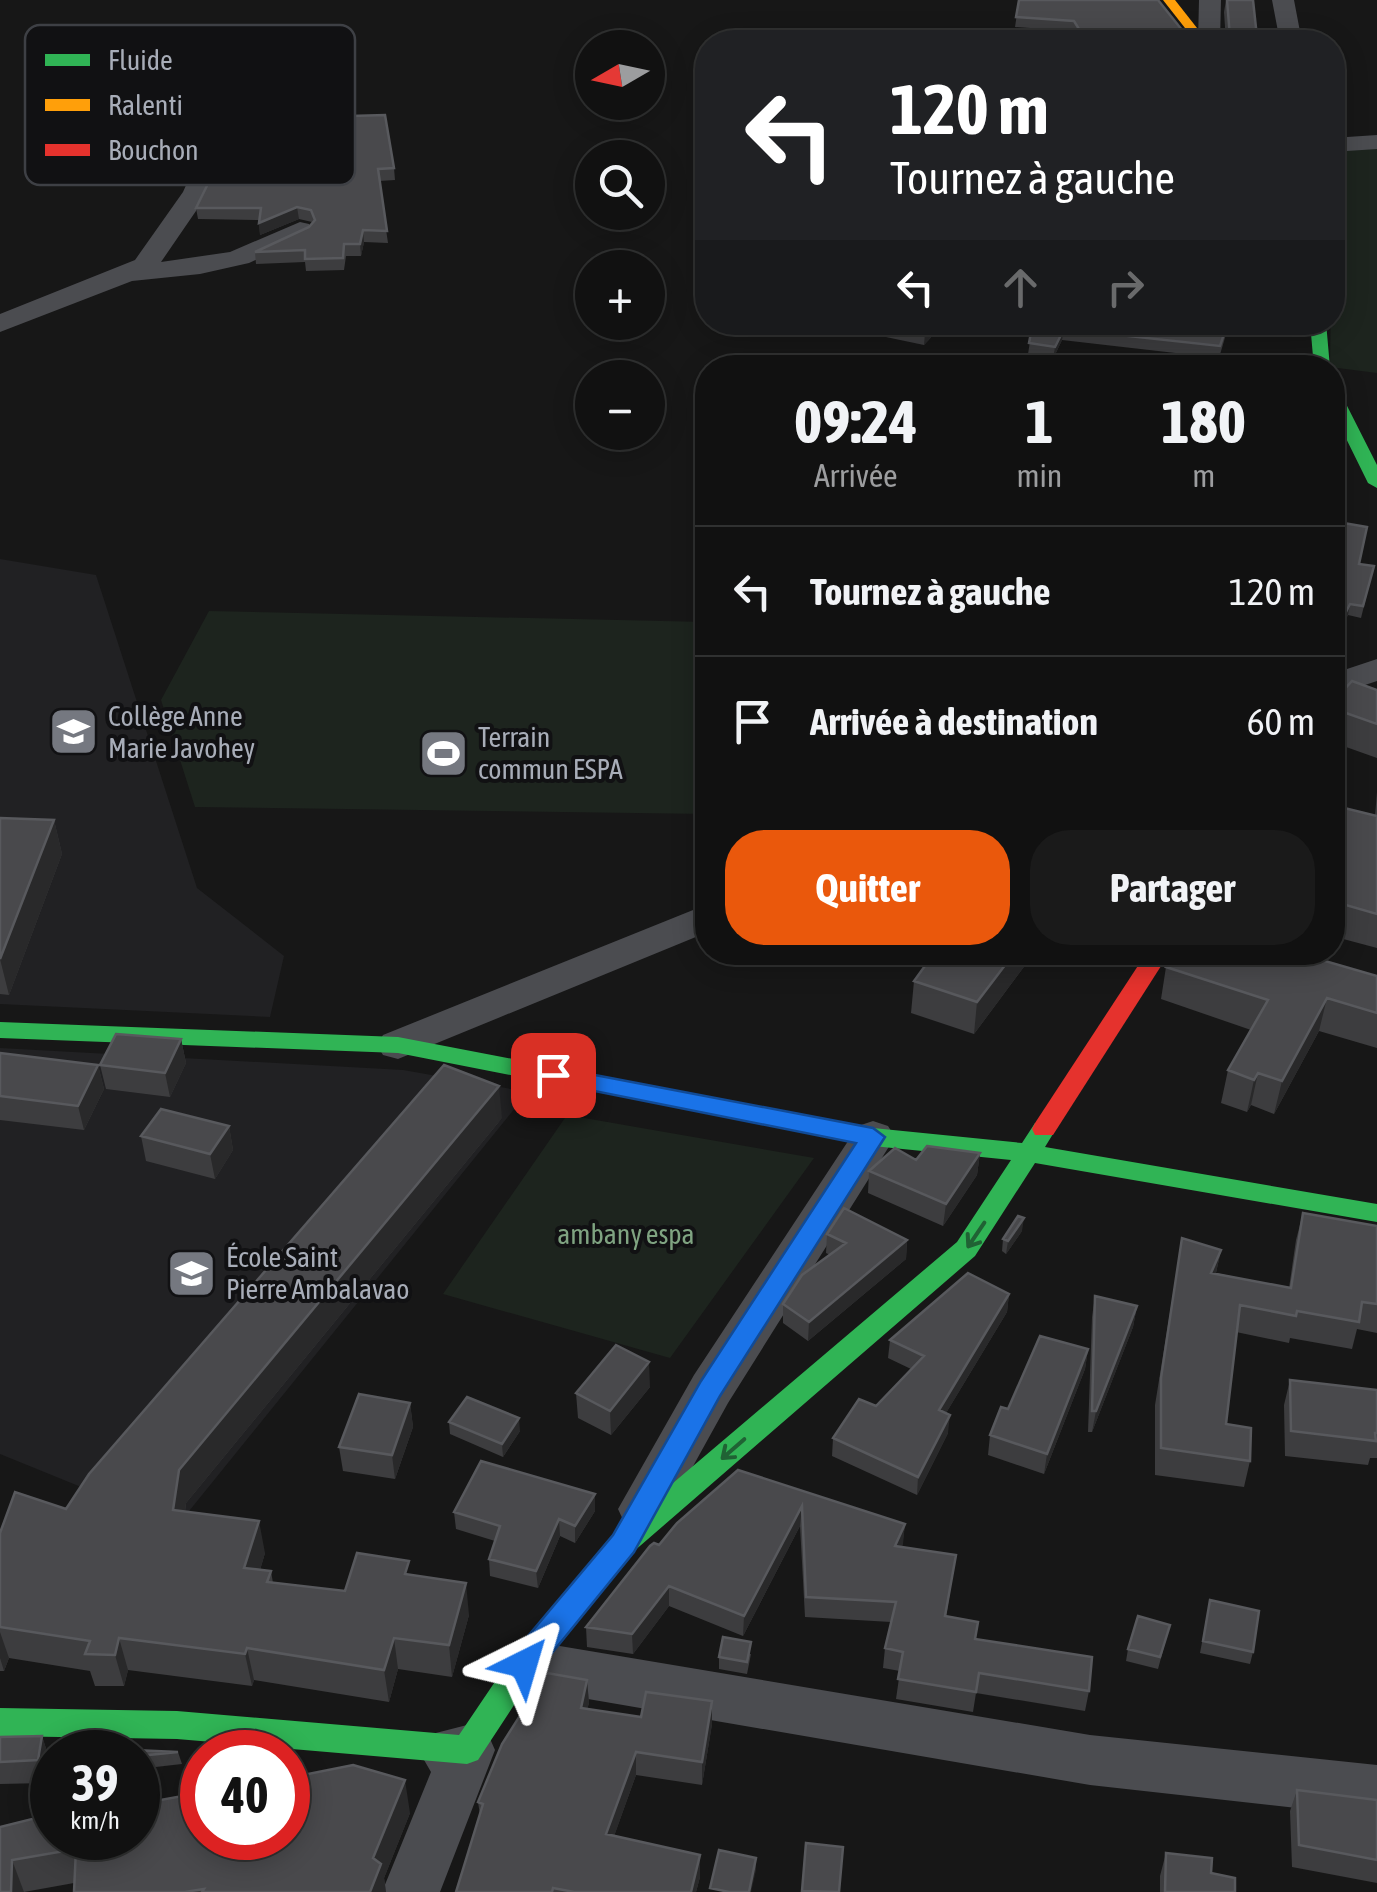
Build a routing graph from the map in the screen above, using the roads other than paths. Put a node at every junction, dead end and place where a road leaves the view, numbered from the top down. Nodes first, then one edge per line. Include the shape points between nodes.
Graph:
1 (1169, 0) edge
2 (1210, 0) edge
3 (1284, 0) edge
4 (1195, 30) edge
5 (1207, 30) edge
6 (1289, 30) edge
7 (1377, 142) edge
8 (1345, 144) edge
9 (199, 185) edge
10 (300, 230) edge
11 (134, 272) junction
12 (0, 324) edge
13 (1345, 418) edge
14 (1377, 482) edge
15 (1377, 669) edge
16 (1345, 681) edge
17 (695, 922) edge
18 (1151, 965) edge
19 (0, 1030) edge
20 (398, 1045) junction
21 (873, 1137) junction
22 (1030, 1153) junction
23 (1377, 1213) edge
24 (624, 1543) junction
25 (524, 1664) junction
26 (0, 1722) edge
27 (467, 1750) junction
28 (310, 1778) edge
29 (1377, 1792) edge
30 (411, 1892) edge

1 - 4 street
2 - 5 street
3 - 6 street
7 - 8 street
9 - 11 street via 146,266
10 - 11 street via 225,264
11 - 12 street
13 - 14 street
15 - 16 street
17 - 20 street
18 - 22 street
19 - 20 street
20 - 21 street
21 - 22 street
21 - 24 street via 711,1388
22 - 23 street
22 -> 24 street via 966,1249
24 - 25 street
25 - 27 street
25 - 29 street via 1090,1760
26 - 27 street via 177,1725
27 - 28 street
27 - 30 street

